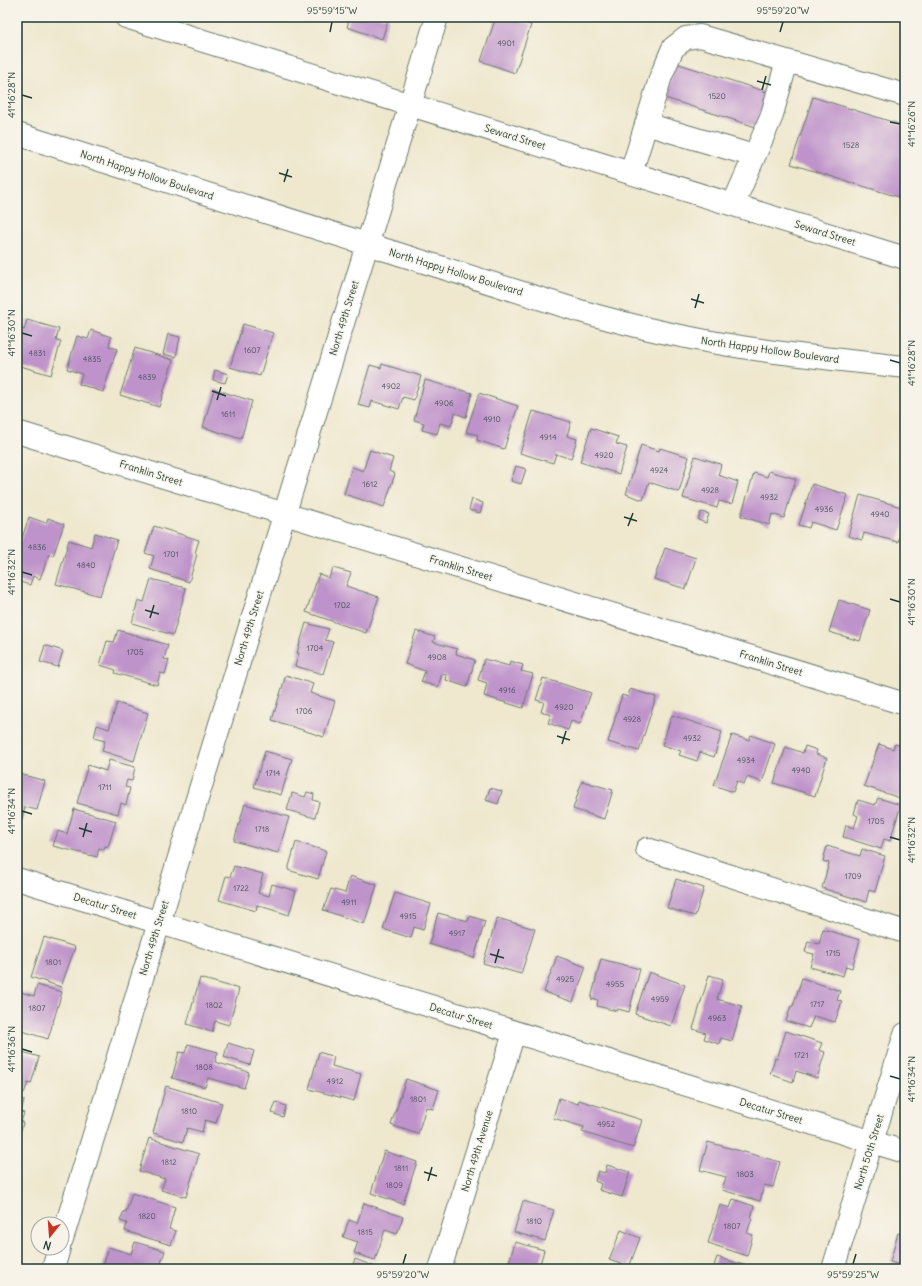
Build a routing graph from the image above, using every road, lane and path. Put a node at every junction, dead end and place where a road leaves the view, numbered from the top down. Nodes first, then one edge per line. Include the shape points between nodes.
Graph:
1 (126, 17) edge
2 (437, 17) edge
3 (787, 61) junction
4 (905, 95) edge
5 (410, 105) junction
6 (646, 124) junction
7 (17, 134) edge
8 (754, 156) junction
9 (631, 173) junction
10 (733, 204) junction
11 (367, 245) junction
12 (905, 258) edge
13 (905, 367) edge
14 (17, 432) edge
15 (284, 514) junction
16 (905, 704) edge
17 (647, 850) dead end
18 (17, 879) edge
19 (158, 922) junction
20 (905, 932) edge
21 (514, 1033) junction
22 (905, 1034) edge
23 (872, 1142) junction
24 (905, 1152) edge
25 (69, 1216) edge
26 (57, 1256) edge
27 (53, 1269) edge
28 (440, 1269) edge
29 (833, 1269) edge

1 - 5 street, Seward Street
2 - 5 street, North 49th Street
3 - 4 street
3 - 6 street via 700,36 686,38 673,48
3 - 8 street via 772,118
5 - 9 street, Seward Street
5 - 11 street, North 49th Street
6 - 8 street
6 - 9 street
7 - 11 street, North Happy Hollow Boulevard
8 - 10 street
9 - 10 street, Seward Street
10 - 12 street, Seward Street
11 - 13 street, North Happy Hollow Boulevard via 580,311 686,338 781,353
11 - 15 street, North 49th Street
14 - 15 street, Franklin Street
15 - 16 street, Franklin Street
15 - 19 street, North 49th Street
17 - 20 street
18 - 19 street, Decatur Street
19 - 21 street, Decatur Street
19 - 25 street, North 49th Street
21 - 23 street, Decatur Street
21 - 28 street, North 49th Avenue
22 - 23 street, North 50th Street
23 - 24 street, Decatur Street
23 - 29 street, North 50th Street
26 - 27 street

